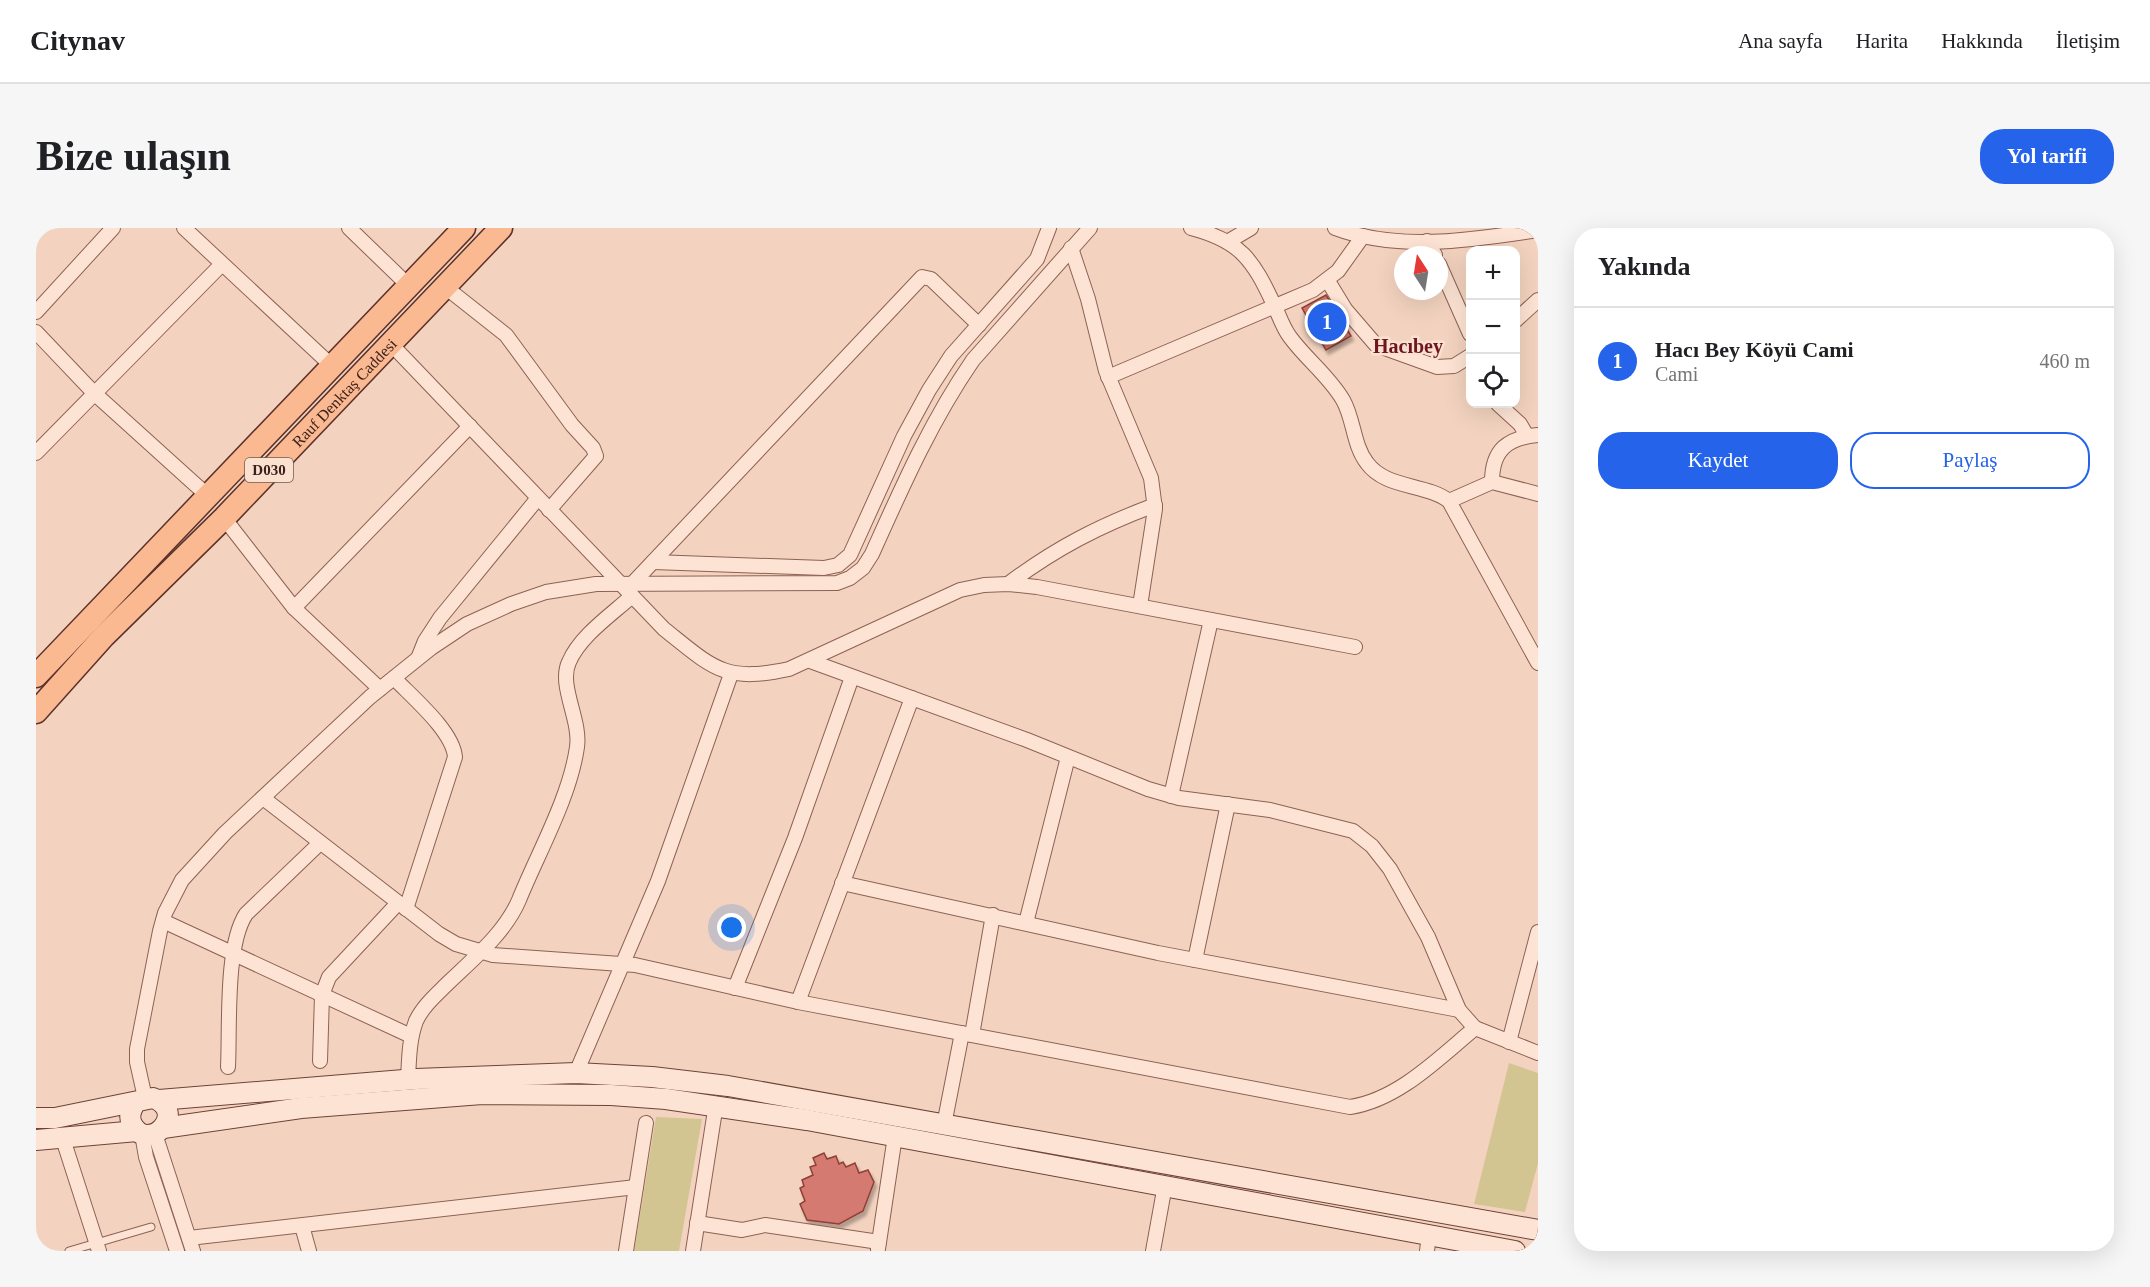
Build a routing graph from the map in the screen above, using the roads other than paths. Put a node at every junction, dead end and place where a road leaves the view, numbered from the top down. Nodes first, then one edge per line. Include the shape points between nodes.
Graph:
1 (113, 228) edge
2 (349, 228) edge
3 (464, 228) edge
4 (501, 228) edge
5 (1049, 228) edge
6 (1090, 228) edge
7 (1191, 228) edge
8 (1251, 228) edge
9 (1335, 228) edge
10 (187, 229) edge
11 (1538, 230) edge
12 (1363, 236) junction
13 (1229, 241) junction
14 (1427, 241) junction
15 (1430, 246) edge
16 (1071, 248) junction
17 (221, 265) junction
18 (1328, 281) junction
19 (1448, 284) edge
20 (409, 286) junction
21 (444, 286) junction
22 (1538, 300) edge
23 (1275, 307) junction
24 (36, 312) edge
25 (1520, 316) edge
26 (979, 325) junction
27 (1466, 325) edge
28 (36, 332) edge
29 (390, 343) junction
30 (1466, 358) edge
31 (332, 366) junction
32 (1108, 376) junction
33 (94, 393) junction
34 (1503, 408) edge
35 (470, 426) junction
36 (1532, 436) edge
37 (36, 453) edge
38 (1492, 482) junction
39 (1538, 494) edge
40 (208, 496) junction
41 (538, 498) junction
42 (1449, 501) junction
43 (1155, 505) junction
44 (549, 510) junction
45 (224, 518) junction
46 (652, 562) junction
47 (1008, 584) junction
48 (628, 588) junction
49 (1140, 606) junction
50 (294, 608) junction
51 (1211, 620) junction
52 (1355, 647) dead end
53 (418, 658) junction
54 (810, 661) junction
55 (1538, 663) edge
56 (731, 674) junction
57 (36, 676) edge
58 (852, 676) junction
59 (394, 678) junction
60 (380, 689) junction
61 (912, 698) junction
62 (36, 712) edge
63 (1068, 757) junction
64 (1171, 796) junction
65 (263, 798) junction
66 (1228, 804) junction
67 (320, 843) junction
68 (843, 883) junction
69 (402, 906) junction
70 (993, 915) junction
71 (163, 921) junction
72 (1026, 923) junction
73 (1538, 932) edge
74 (481, 952) junction
75 (233, 954) junction
76 (1194, 960) junction
77 (623, 964) junction
78 (735, 988) junction
79 (322, 995) junction
80 (798, 1002) junction
81 (1459, 1010) junction
82 (1475, 1028) junction
83 (967, 1034) junction
84 (411, 1036) junction
85 (1509, 1042) junction
86 (1538, 1053) edge
87 (320, 1061) dead end
88 (228, 1067) dead end
89 (576, 1073) junction
90 (408, 1080) junction
91 (147, 1100) junction
92 (716, 1104) junction
93 (36, 1118) edge
94 (646, 1123) dead end
95 (944, 1125) junction
96 (149, 1132) junction
97 (895, 1136) junction
98 (63, 1138) junction
99 (36, 1140) edge
100 (1165, 1185) junction
101 (636, 1187) junction
102 (697, 1223) junction
103 (302, 1226) junction
104 (151, 1227) dead end
105 (1538, 1230) edge
106 (1428, 1243) edge
107 (191, 1245) edge
108 (878, 1246) edge
109 (98, 1247) edge
110 (69, 1251) edge
111 (177, 1251) edge
112 (309, 1251) edge
113 (626, 1251) edge
114 (693, 1251) edge
115 (1153, 1251) edge
116 (1515, 1251) edge

1 - 24 street
2 - 20 street
3 - 20 main road, Rauf Denktaş Caddesi
4 - 21 main road, Rauf Denktaş Caddesi / D030
5 - 26 street via 1037,259
6 - 16 street
7 - 13 street
8 - 13 street
9 - 12 street
10 - 17 street
11 - 14 street
12 - 14 street via 1382,241
12 - 18 street
13 - 23 street via 1248,258
14 - 15 street
16 - 32 street
16 - 48 street via 960,379 930,429 872,554 850,579 813,585
17 - 31 street
17 - 33 street
18 - 23 street
18 - 30 street via 1344,309 1376,345 1437,367 1454,366
19 - 27 street
20 - 31 main road, Rauf Denktaş Caddesi
21 - 29 main road, Rauf Denktaş Caddesi / D030
21 - 44 street via 506,335 593,448 596,456
22 - 25 street
23 - 32 street
23 - 42 street via 1288,335 1344,402 1368,464 1377,473
26 - 46 street via 951,356 929,390 850,555 838,565 824,568
26 - 46 street via 932,279 922,277
28 - 33 street
29 - 35 street
29 - 45 main road, Rauf Denktaş Caddesi / D030
31 - 40 main road, Rauf Denktaş Caddesi
32 - 43 street via 1148,465
33 - 37 street
33 - 40 street
34 - 36 street
35 - 41 street
35 - 50 street
36 - 38 street via 1511,441 1500,451 1494,461
38 - 39 street
38 - 42 street
40 - 57 main road, Rauf Denktaş Caddesi
41 - 44 street
41 - 53 street via 440,618
42 - 55 street
43 - 47 street via 1050,553
43 - 49 street
44 - 48 street
45 - 50 street
45 - 62 main road, Rauf Denktaş Caddesi / D030 via 104,636
46 - 48 street
47 - 49 street
47 - 54 street via 960,590
48 - 53 street via 546,592 467,624
48 - 56 street via 664,629 701,658
48 - 74 street via 567,664 568,689 578,732 566,789 515,909
49 - 51 street
50 - 60 street
51 - 52 street
51 - 64 street
53 - 59 street
54 - 56 street via 766,674
54 - 58 street
56 - 77 street via 658,881
58 - 61 street
58 - 78 street via 795,838
59 - 60 street
59 - 69 street via 446,733 455,757
60 - 65 street
61 - 63 street
61 - 68 street
63 - 64 street
63 - 72 street
64 - 66 street
65 - 67 street
65 - 71 street via 196,862 182,880
66 - 76 street
66 - 81 street via 1327,822 1353,831 1372,846 1390,869 1428,937
67 - 69 street
67 - 75 street via 246,914 238,926
68 - 70 street
68 - 80 street
69 - 74 street via 439,934
69 - 79 street via 329,976
70 - 72 street
70 - 83 street
71 - 75 street
71 - 91 street via 137,1049
72 - 76 street
73 - 85 street
74 - 77 street
74 - 84 street via 427,1004
75 - 79 street
75 - 88 street
76 - 81 street
77 - 78 street
77 - 89 street
78 - 80 street
79 - 84 street
79 - 87 street
80 - 83 street
81 - 82 street
82 - 83 street via 1404,1084 1365,1105 1350,1107
82 - 85 street
83 - 95 street
84 - 90 street
85 - 86 street
89 - 90 main road
89 - 95 main road via 728,1086
90 - 91 main road
91 - 93 main road via 55,1118
91 - 96 main road via 130,1114
91 - 96 main road via 168,1115
92 - 96 main road via 611,1095 482,1094 301,1108 215,1118
92 - 97 main road
92 - 102 street
94 - 101 street
95 - 105 main road
96 - 98 main road
96 - 107 street
96 - 111 street via 146,1157
97 - 100 main road
97 - 108 street
98 - 99 main road
98 - 109 street
100 - 106 main road
100 - 115 street
101 - 103 street
101 - 113 street
102 - 108 street via 742,1230 765,1225
102 - 114 street
103 - 107 street
103 - 112 street
104 - 109 lane
106 - 116 main road
109 - 110 lane

